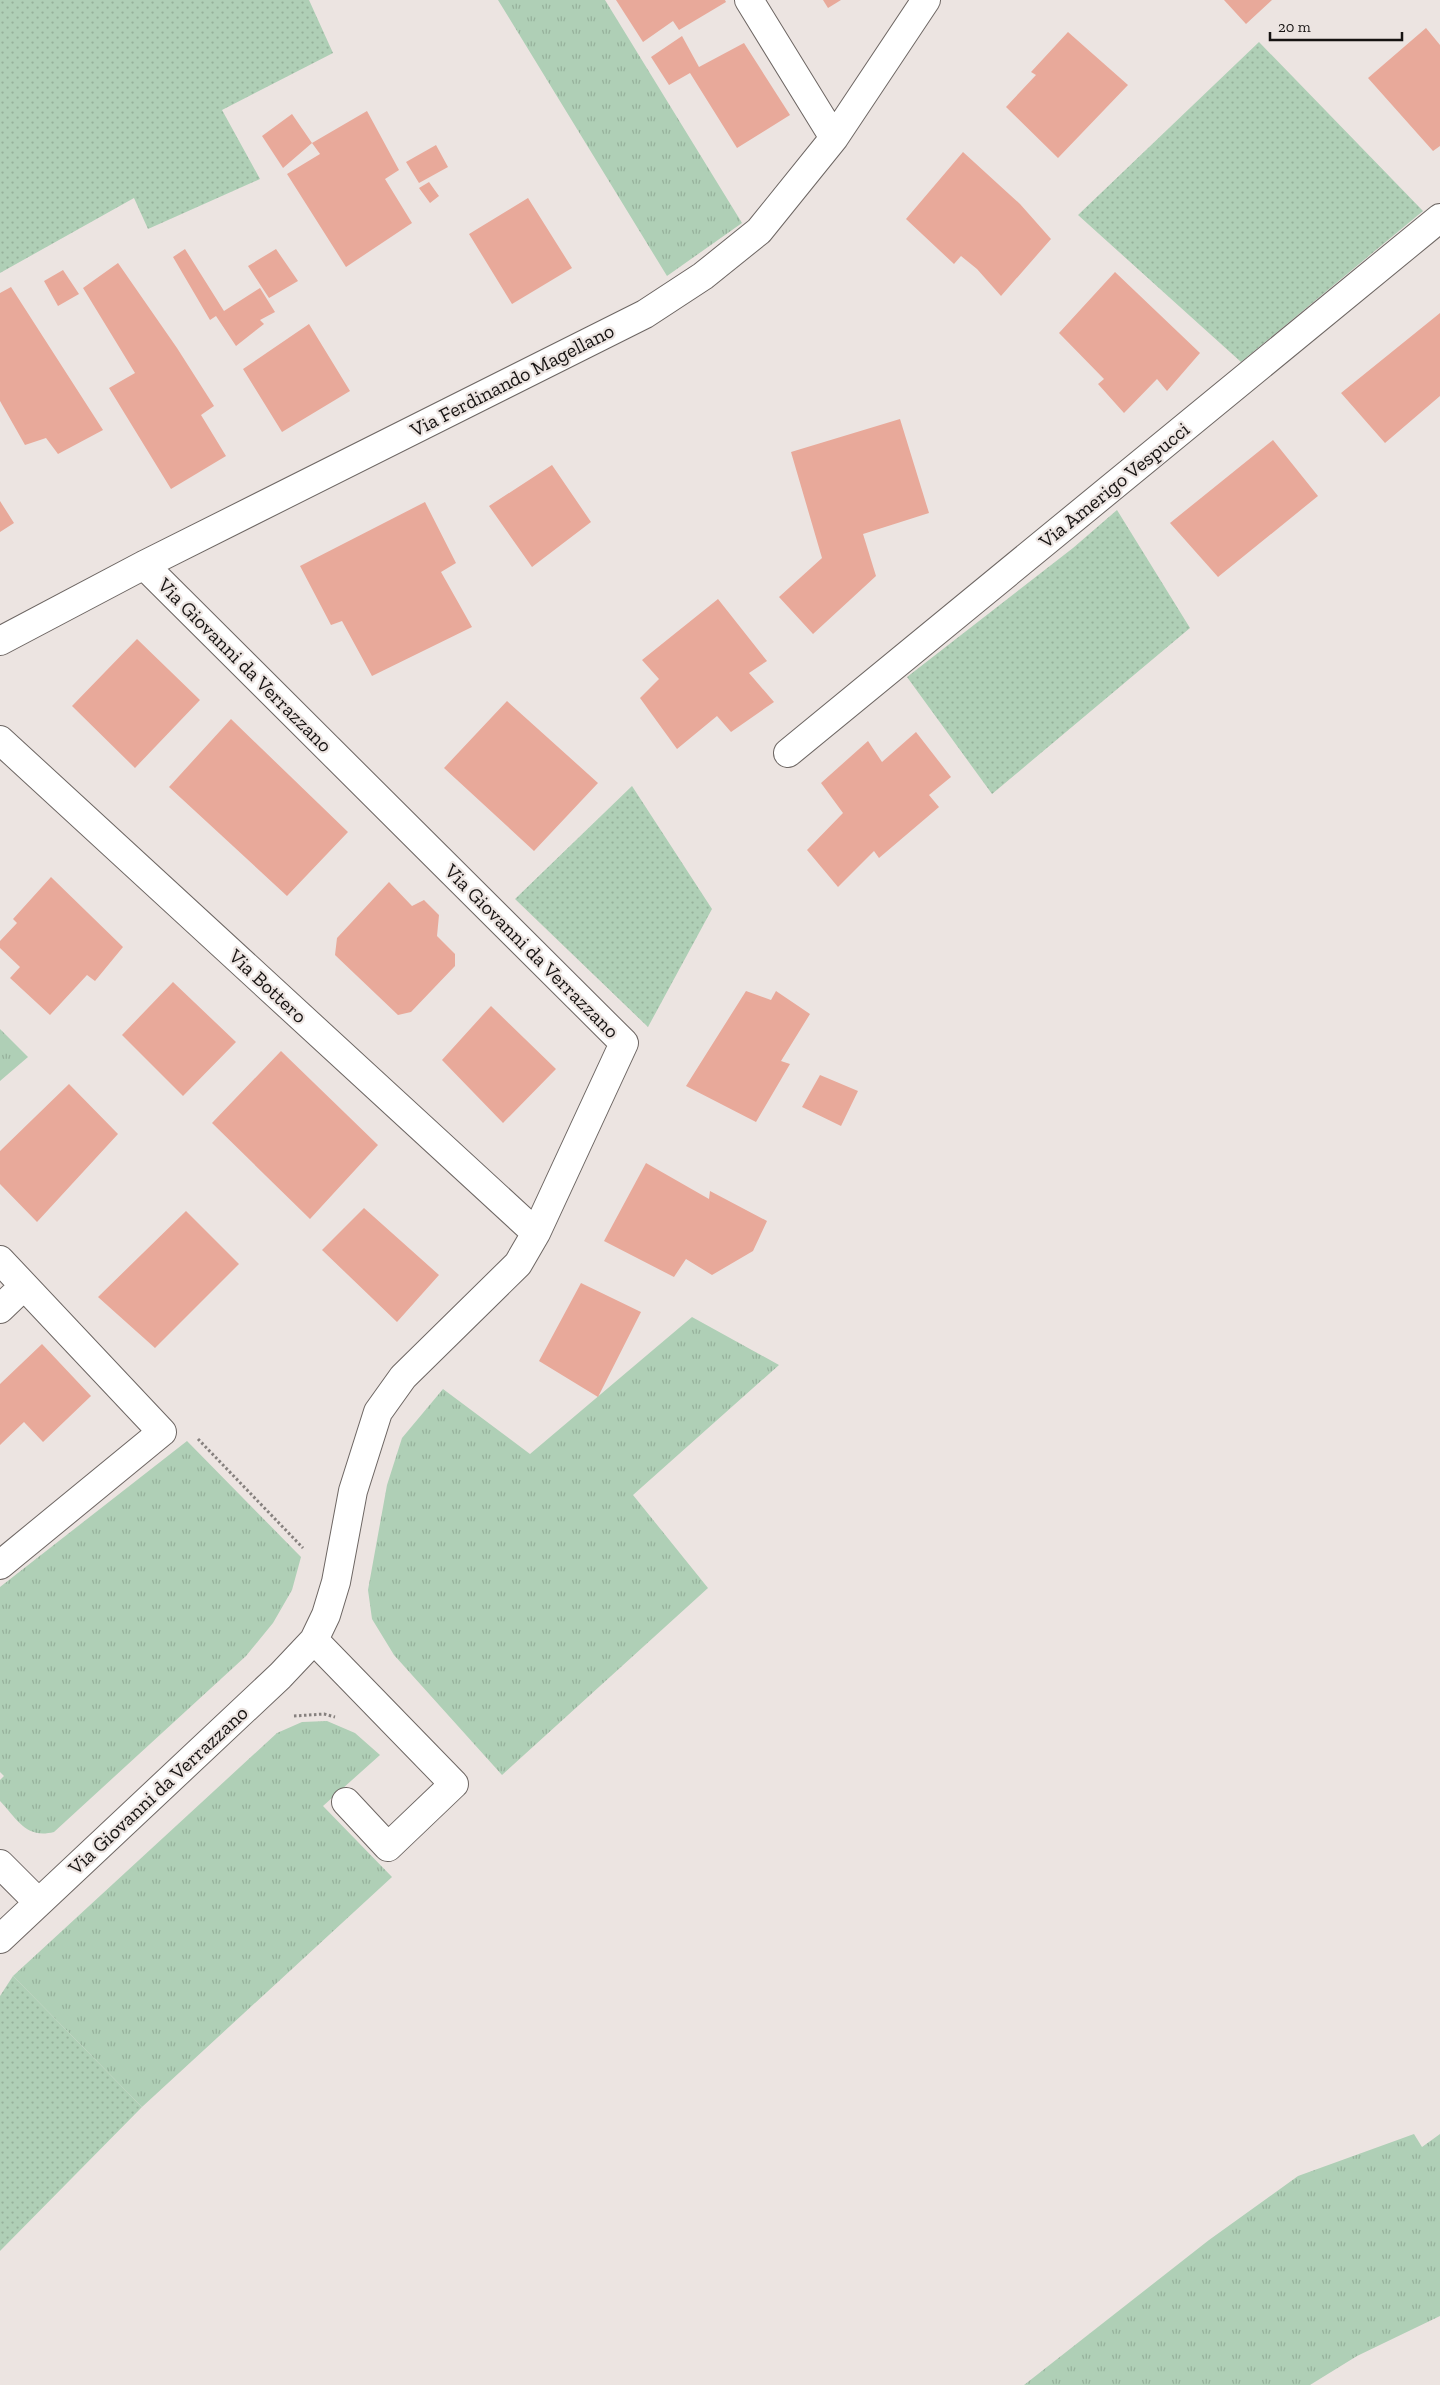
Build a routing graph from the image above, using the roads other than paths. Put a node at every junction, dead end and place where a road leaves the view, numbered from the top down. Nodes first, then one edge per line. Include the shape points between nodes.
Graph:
1 (749, 0) edge
2 (926, 0) edge
3 (834, 138) junction
4 (1440, 218) edge
5 (144, 565) junction
6 (0, 642) edge
7 (0, 740) edge
8 (788, 753) dead end
9 (536, 1233) junction
10 (0, 1260) edge
11 (24, 1286) junction
12 (0, 1309) edge
13 (0, 1565) edge
14 (314, 1640) junction
15 (346, 1802) dead end
16 (0, 1864) edge
17 (38, 1902) junction
18 (0, 1939) edge

1 - 3 street
2 - 3 street, Via Ferdinando Magellano
3 - 5 street, Via Ferdinando Magellano via 759,231 703,276 645,314
4 - 8 street, Via Amerigo Vespucci
5 - 6 street, Via Ferdinando Magellano
5 - 9 street, Via Giovanni da Verrazzano via 624,1043
7 - 9 street, Via Bottero
9 - 14 street, Via Giovanni da Verrazzano via 518,1264 403,1377 378,1412 353,1491 336,1582
10 - 11 street
11 - 12 street
11 - 13 street via 162,1432
14 - 15 street via 454,1784 388,1847
14 - 17 street, Via Giovanni da Verrazzano via 280,1676
16 - 17 street
17 - 18 street, Via Giovanni da Verrazzano

